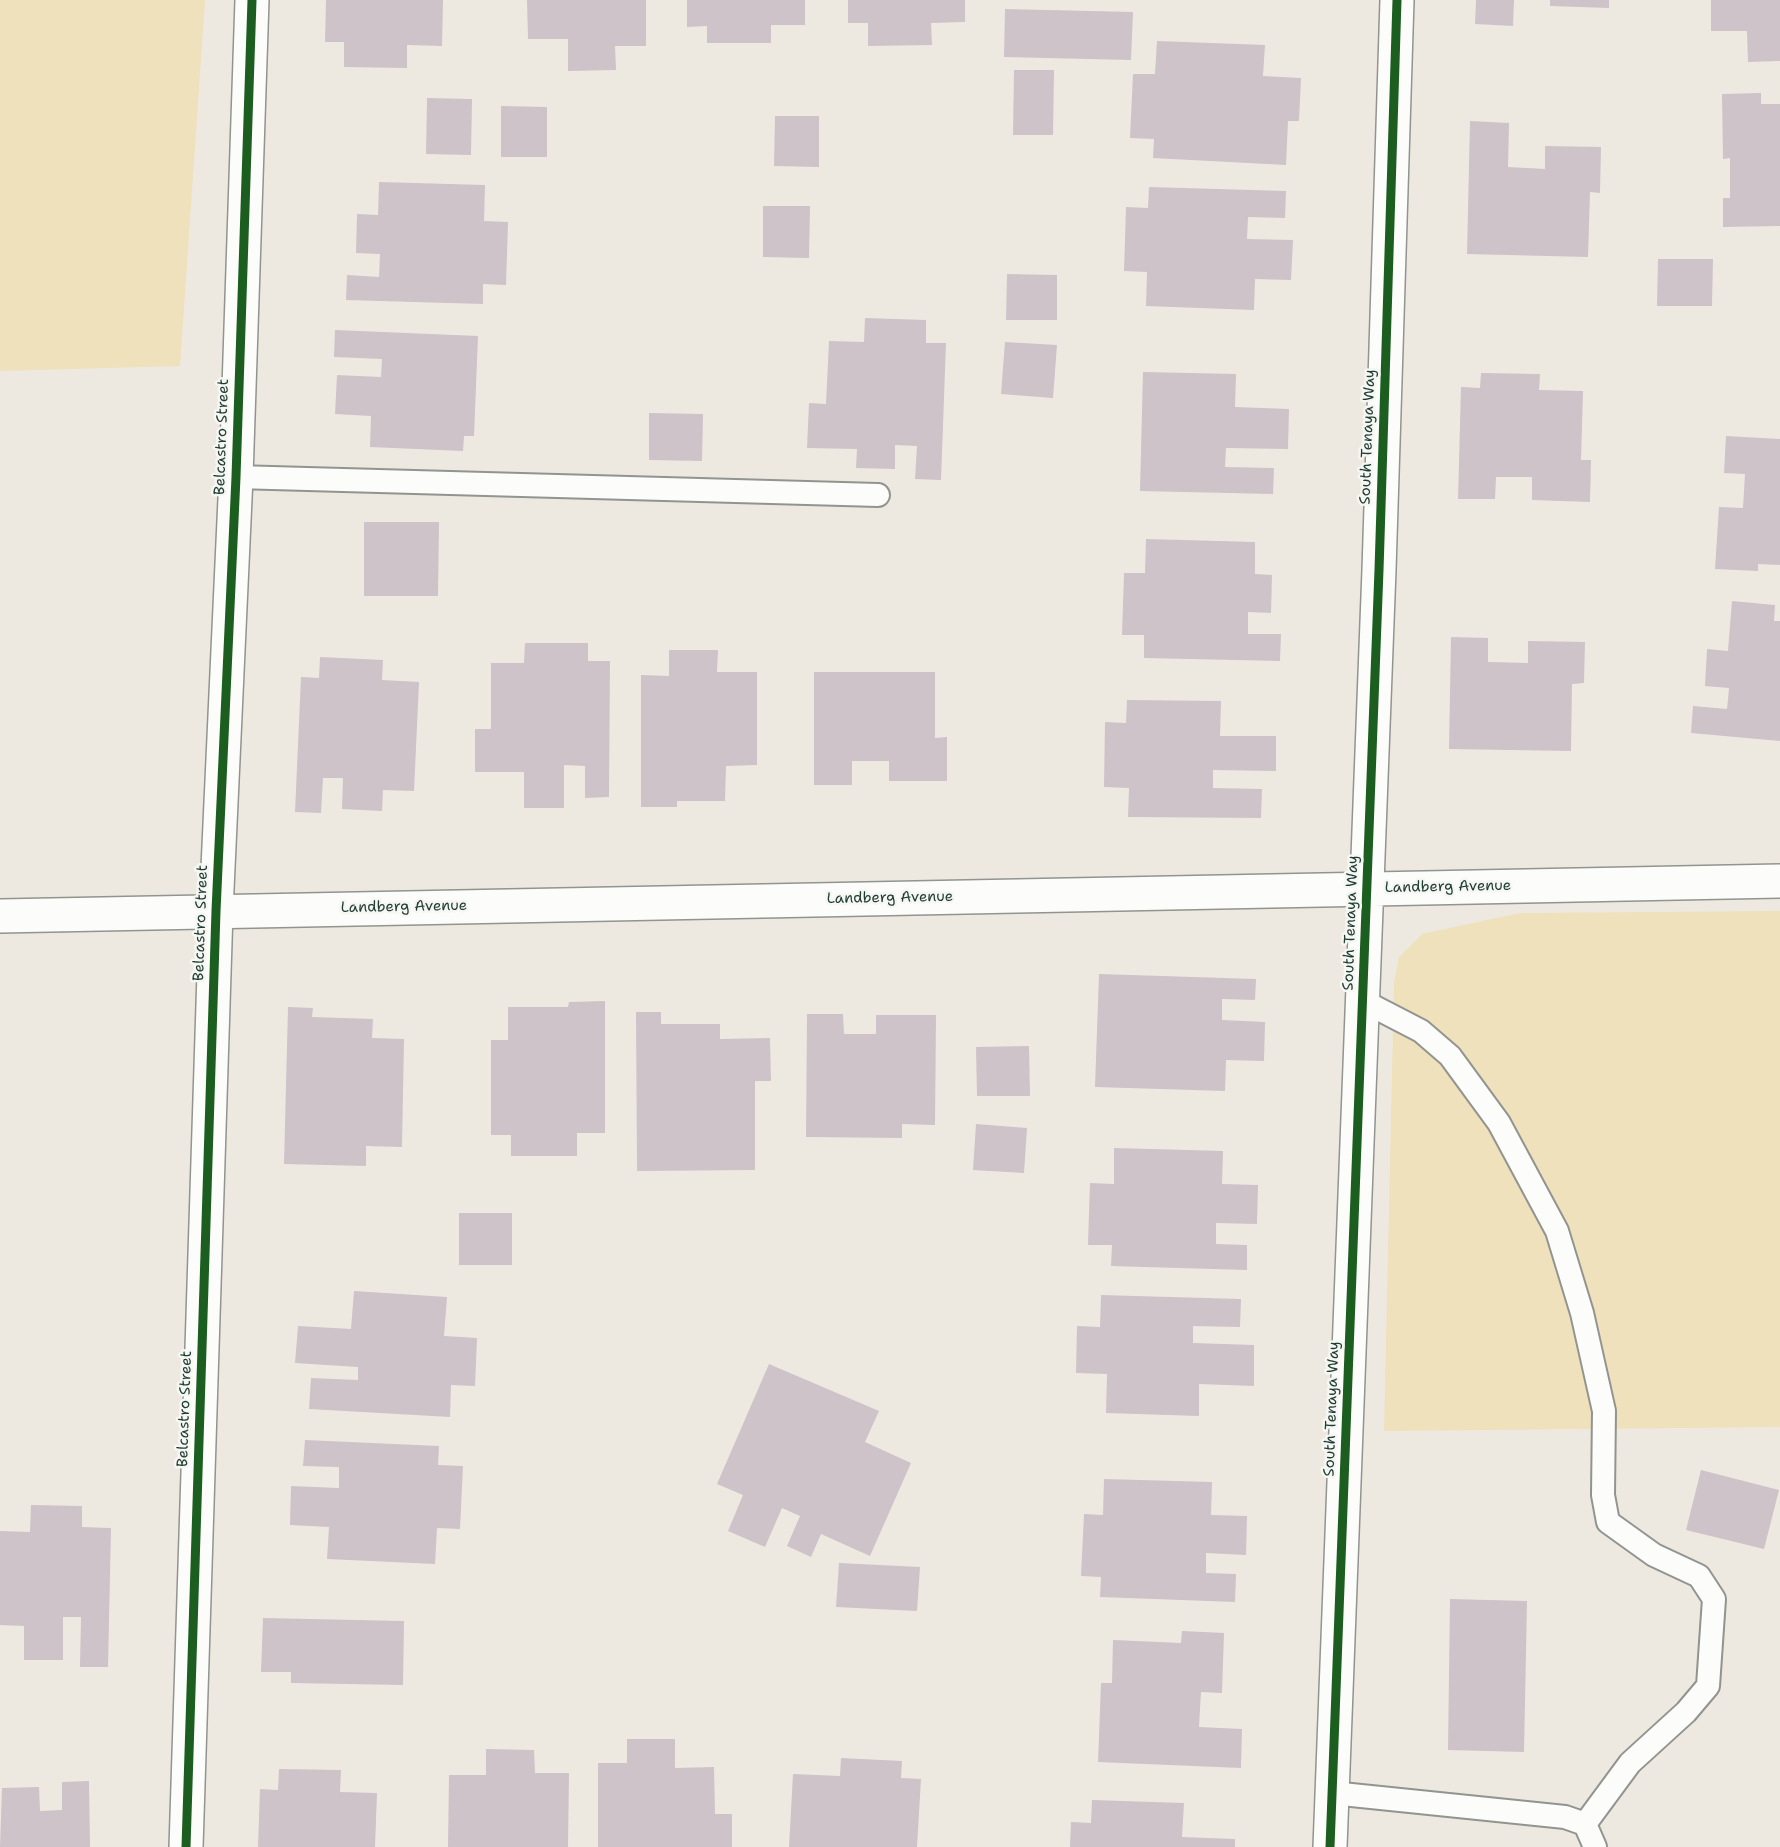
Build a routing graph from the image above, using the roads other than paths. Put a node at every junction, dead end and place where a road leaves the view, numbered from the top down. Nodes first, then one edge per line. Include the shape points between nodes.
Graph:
1 (252, 0) edge
2 (1397, 0) edge
3 (236, 477) junction
4 (878, 495) dead end
5 (1780, 881) edge
6 (1368, 888) junction
7 (216, 911) junction
8 (0, 916) edge
9 (1363, 1001) junction
10 (1332, 1793) junction
11 (1586, 1824) junction
12 (186, 1847) edge
13 (1330, 1847) edge
14 (1595, 1847) edge

1 - 3 street, Belcastro Street
2 - 6 street, South Tenaya Way
3 - 4 lane
3 - 7 street, Belcastro Street
5 - 6 street, Landberg Avenue
6 - 7 street, Landberg Avenue
6 - 9 street, South Tenaya Way
7 - 8 street, Landberg Avenue
7 - 12 street, Belcastro Street
9 - 10 street, South Tenaya Way
9 - 11 lane via 1421,1031 1450,1056 1499,1123 1557,1231 1582,1313 1604,1411 1604,1495 1608,1522 1654,1555 1699,1576 1714,1599 1708,1686 1686,1712 1630,1763
10 - 11 lane via 1565,1817
10 - 13 street, South Tenaya Way
11 - 14 lane

